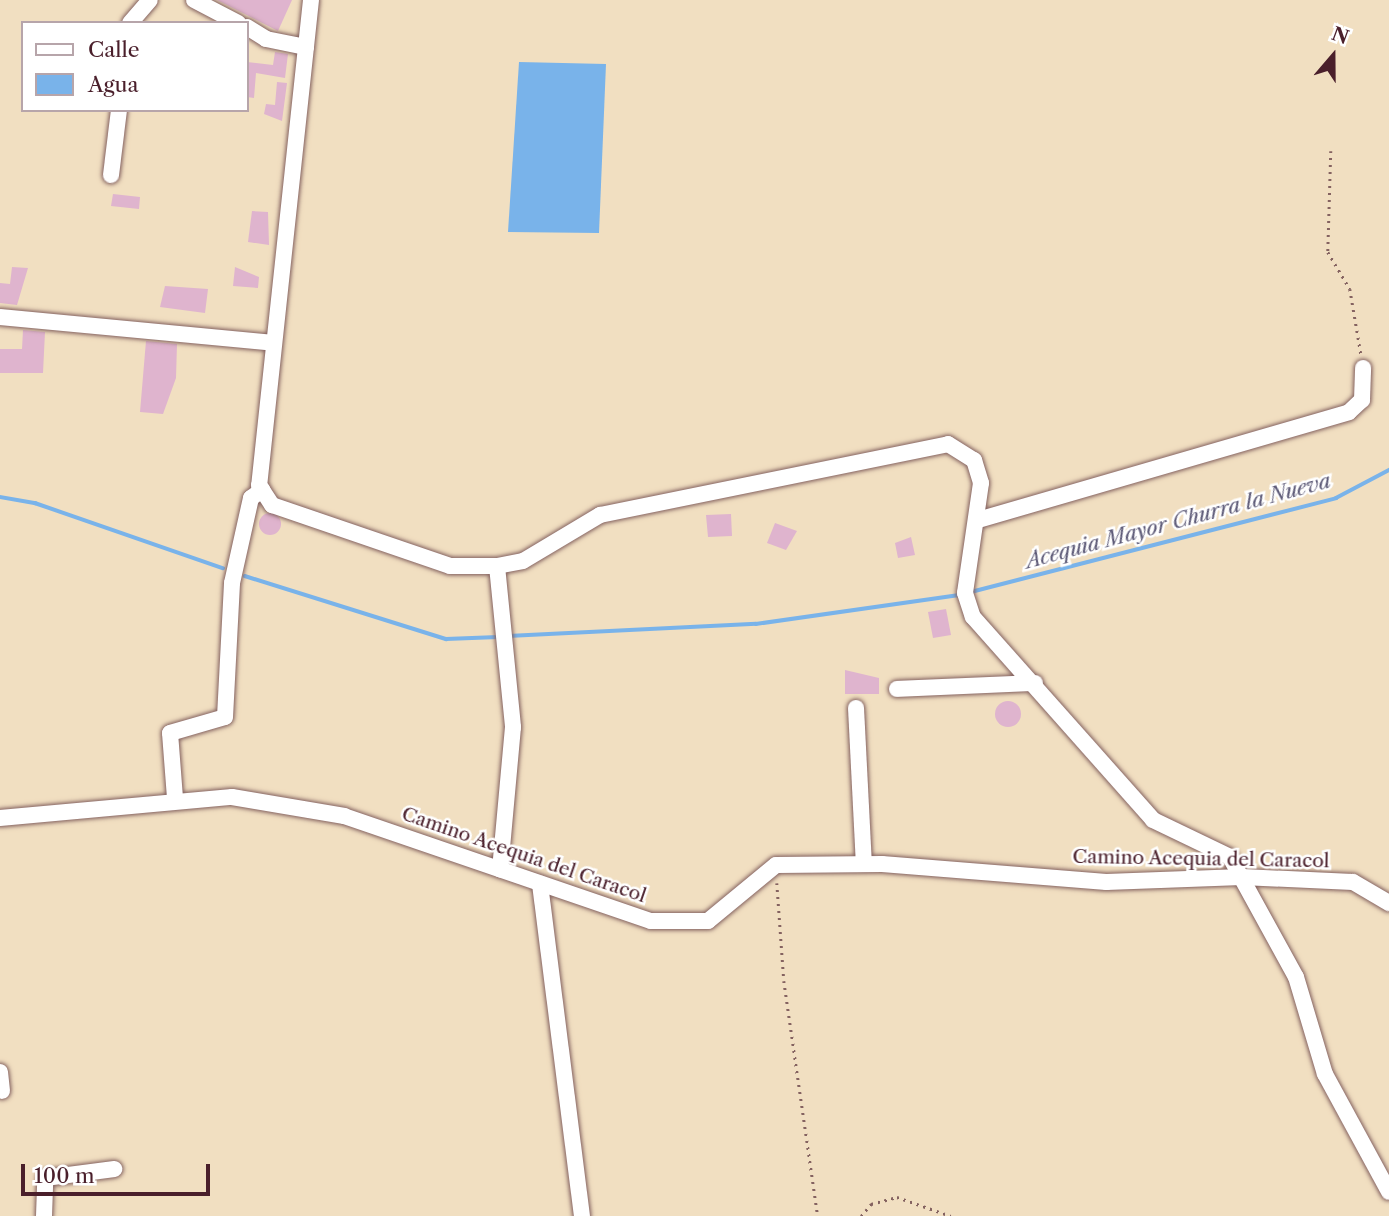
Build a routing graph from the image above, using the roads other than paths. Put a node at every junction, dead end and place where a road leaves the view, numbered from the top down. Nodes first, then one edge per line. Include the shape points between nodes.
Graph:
1 (150, 0) edge
2 (194, 0) edge
3 (311, 0) edge
4 (132, 21) edge
5 (234, 21) edge
6 (248, 28) edge
7 (306, 47) junction
8 (119, 112) edge
9 (111, 175) dead end
10 (0, 317) edge
11 (274, 343) junction
12 (1363, 368) road end
13 (262, 490) junction
14 (978, 520) junction
15 (497, 566) junction
16 (1035, 683) junction
17 (897, 690) dead end
18 (856, 708) dead end
19 (175, 798) junction
20 (0, 818) edge
21 (864, 864) junction
22 (500, 869) junction
23 (1242, 877) junction
24 (540, 884) junction
25 (1389, 903) edge
26 (0, 1072) edge
27 (2, 1091) dead end
28 (114, 1169) dead end
29 (1389, 1192) edge
30 (44, 1216) edge
31 (582, 1216) edge

1 - 4 street
2 - 5 street
3 - 7 street
6 - 7 street via 266,39
7 - 11 street
8 - 9 street
10 - 11 street
11 - 13 street
12 - 14 street via 1362,400 1349,412
13 - 15 street via 272,505 450,566
13 - 19 street via 251,498 232,583 225,717 170,733
14 - 15 street via 981,483 974,460 948,444 600,516 523,561
14 - 16 street via 965,593 972,617
15 - 22 street via 513,727
16 - 17 street
16 - 23 street via 1153,820 1230,858
18 - 21 street
19 - 20 street, Camino Acequia del Caracol
19 - 22 street, Camino Acequia del Caracol via 232,797 344,816
21 - 23 street, Camino Acequia del Caracol via 1106,882
21 - 24 street, Camino Acequia del Caracol via 776,865 708,921 651,921
22 - 24 street, Camino Acequia del Caracol
23 - 25 street, Camino Acequia del Caracol via 1353,882
23 - 29 street via 1296,977 1325,1074
24 - 31 street
26 - 27 street
28 - 30 street via 45,1178

